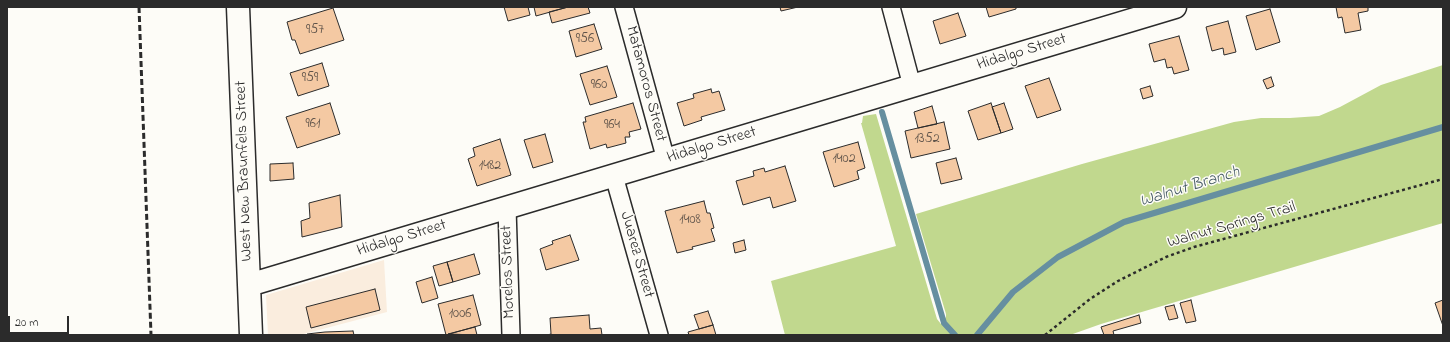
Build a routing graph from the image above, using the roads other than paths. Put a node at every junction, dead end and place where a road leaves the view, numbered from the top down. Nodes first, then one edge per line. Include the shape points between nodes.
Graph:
1 (238, 7) edge
2 (624, 7) edge
3 (891, 7) edge
4 (1163, 9) edge
5 (912, 86) junction
6 (666, 160) junction
7 (614, 176) junction
8 (507, 208) junction
9 (249, 285) junction
10 (251, 335) edge
11 (511, 335) edge
12 (659, 335) edge

1 - 9 street, West New Braunfels Street
2 - 6 street, Matamoros Street
3 - 5 street
4 - 5 street, Hidalgo Street
5 - 6 street, Hidalgo Street
6 - 7 street, Hidalgo Street
7 - 8 street, Hidalgo Street
7 - 12 street, Juarez Street
8 - 9 street, Hidalgo Street
8 - 11 street, Morelos Street
9 - 10 street, West New Braunfels Street

